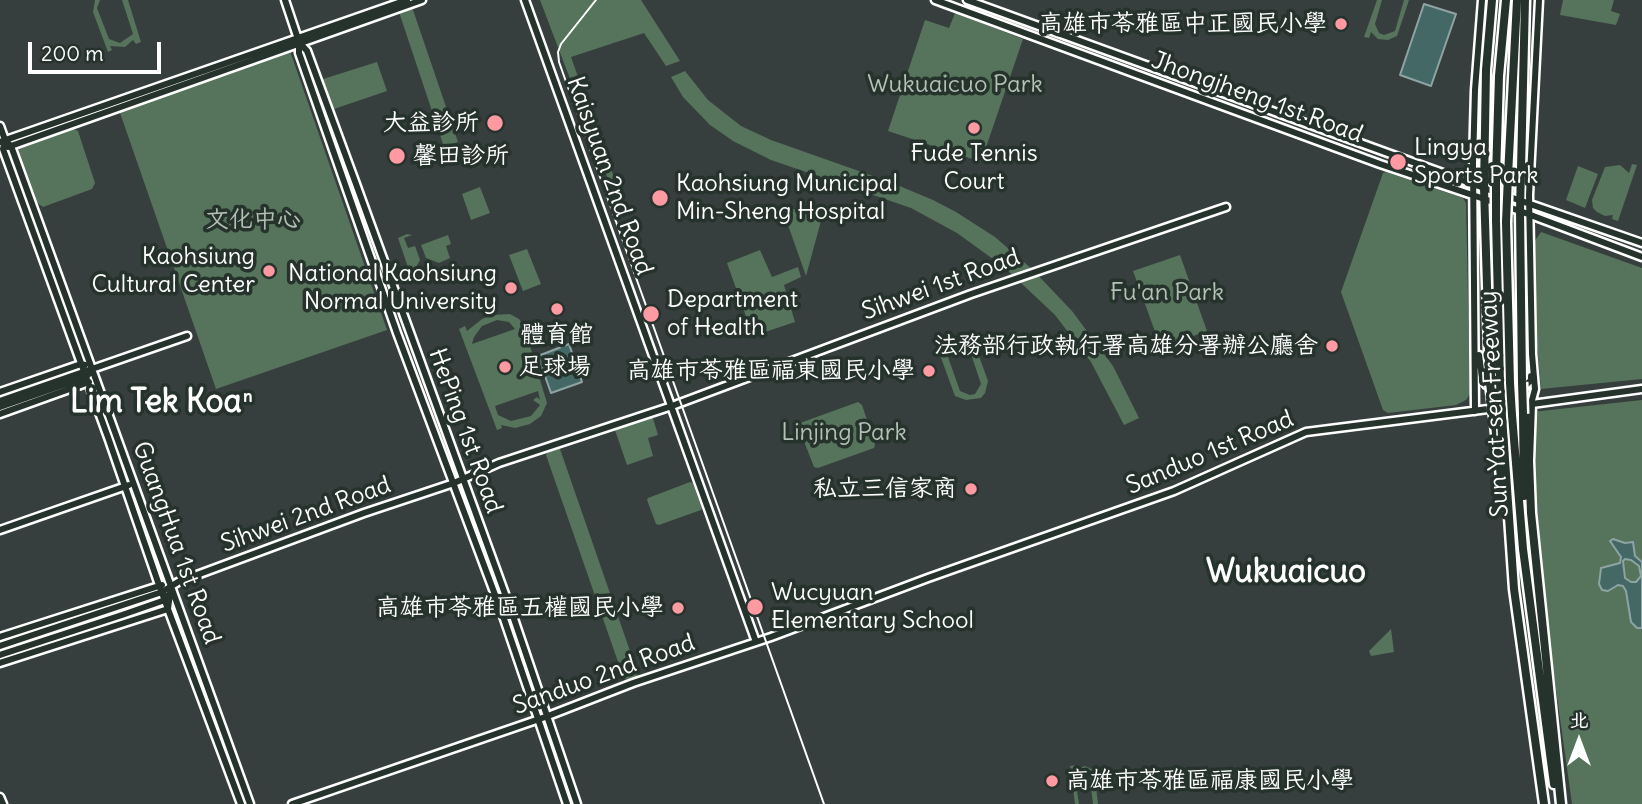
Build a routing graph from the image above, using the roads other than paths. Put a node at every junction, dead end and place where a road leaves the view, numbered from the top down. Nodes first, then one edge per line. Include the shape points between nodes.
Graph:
1 (285, 0) edge
2 (407, 0) edge
3 (422, 0) edge
4 (525, 0) edge
5 (937, 0) edge
6 (967, 0) edge
7 (1482, 0) edge
8 (1492, 0) edge
9 (1506, 0) edge
10 (1517, 0) edge
11 (1525, 0) edge
12 (1539, 0) edge
13 (298, 39) junction
14 (0, 127) edge
15 (4, 145) edge
16 (1474, 184) junction
17 (1484, 188) junction
18 (1474, 195) junction
19 (1484, 198) junction
20 (1520, 200) junction
21 (1529, 203) junction
22 (1226, 207) dead end
23 (1520, 211) junction
24 (1529, 214) junction
25 (1642, 243) edge
26 (1642, 257) edge
27 (1475, 312) junction
28 (187, 336) dead end
29 (1532, 354) junction
30 (81, 363) junction
31 (93, 370) junction
32 (86, 377) junction
33 (1495, 383) junction
34 (1642, 389) edge
35 (0, 392) edge
36 (0, 401) edge
37 (1531, 404) junction
38 (672, 406) junction
39 (0, 407) edge
40 (1475, 411) junction
41 (0, 414) edge
42 (462, 480) junction
43 (134, 483) junction
44 (454, 483) junction
45 (125, 486) junction
46 (0, 530) edge
47 (928, 578) joint
48 (171, 584) junction
49 (160, 588) junction
50 (165, 600) junction
51 (168, 609) junction
52 (0, 638) edge
53 (756, 642) junction
54 (0, 646) edge
55 (0, 655) edge
56 (0, 663) edge
57 (1537, 667) junction
58 (548, 716) junction
59 (539, 719) junction
60 (0, 797) edge
61 (3, 804) edge
62 (241, 804) edge
63 (250, 804) edge
64 (292, 804) edge
65 (567, 804) edge
66 (577, 804) edge
67 (1544, 804) edge
68 (1559, 804) edge

1 - 13 street, HePing 1st Road
2 - 13 street
3 - 13 street
4 - 38 street, Kaisyuan 2nd Road
5 - 18 street, Jhongjheng 1st Road
6 - 16 street, Jhongjheng 1st Road
7 - 16 street
8 - 17 highway
9 - 33 highway, Sun Yat-sen Freeway, bridge via 1496,176
10 - 57 highway, Sun Yat-sen Freeway, bridge via 1506,222 1510,383
11 - 20 highway
12 - 21 street
13 - 15 street
13 - 42 street, HePing 1st Road via 318,80
13 - 44 street, HePing 1st Road via 299,53 400,341
14 - 15 street, GuangHua 1st Road
15 - 30 street, GuangHua 1st Road
15 - 31 street, GuangHua 1st Road
16 - 17 street, Jhongjheng 1st Road
16 - 18 street
17 - 19 highway
17 - 20 street, Jhongjheng 1st Road
18 - 19 street, Jhongjheng 1st Road
18 - 27 street
19 - 23 street, Jhongjheng 1st Road
19 - 33 highway
20 - 21 street, Jhongjheng 1st Road
20 - 23 highway
21 - 24 street
21 - 25 street, Jhongjheng 1st Road
22 - 38 street, Sihwei 1st Road via 971,294
23 - 24 street, Jhongjheng 1st Road
23 - 57 highway, bridge via 1523,490
24 - 26 street, Jhongjheng 1st Road
24 - 29 street
27 - 29 street via 1486,385 1525,386 1531,380
27 - 40 street
28 - 31 street
29 - 37 street via 1535,388
30 - 31 street
30 - 32 street, GuangHua 1st Road
30 - 35 street
31 - 32 street
31 - 32 street
31 - 43 street, GuangHua 1st Road
32 - 36 street
32 - 39 street
32 - 41 street
32 - 45 street, GuangHua 1st Road
33 - 67 highway, Sun Yat-sen Freeway, bridge via 1514,590
34 - 37 street, Sanduo 1st Road
37 - 40 street, Sanduo 1st Road
37 - 68 highway via 1531,513
38 - 42 street via 510,459
38 - 53 street, Kaisyuan 2nd Road
40 - 47 street, Sanduo 1st Road via 1306,432 1174,491
42 - 44 street, Sihwei 2nd Road
42 - 58 street, HePing 1st Road
43 - 45 street
43 - 48 street, GuangHua 1st Road
44 - 48 street, Sihwei 2nd Road
44 - 59 street, HePing 1st Road
45 - 46 street
45 - 49 street, GuangHua 1st Road
47 - 53 street, Sanduo 2nd Road
48 - 49 street, Sihwei 2nd Road
48 - 50 street
48 - 51 street
48 - 63 street, GuangHua 1st Road
49 - 50 street, GuangHua 1st Road
49 - 52 street, Sihwei 2nd Road
49 - 54 street, Sihwei 2nd Road
50 - 51 street, GuangHua 1st Road
50 - 55 street
51 - 56 street
51 - 62 street, GuangHua 1st Road
53 - 58 street, Sanduo 2nd Road
57 - 68 highway, Sun Yat-sen Freeway
58 - 59 street, Sanduo 2nd Road
58 - 66 street, HePing 1st Road
59 - 64 street, Sanduo 2nd Road
59 - 65 street, HePing 1st Road
60 - 61 street

